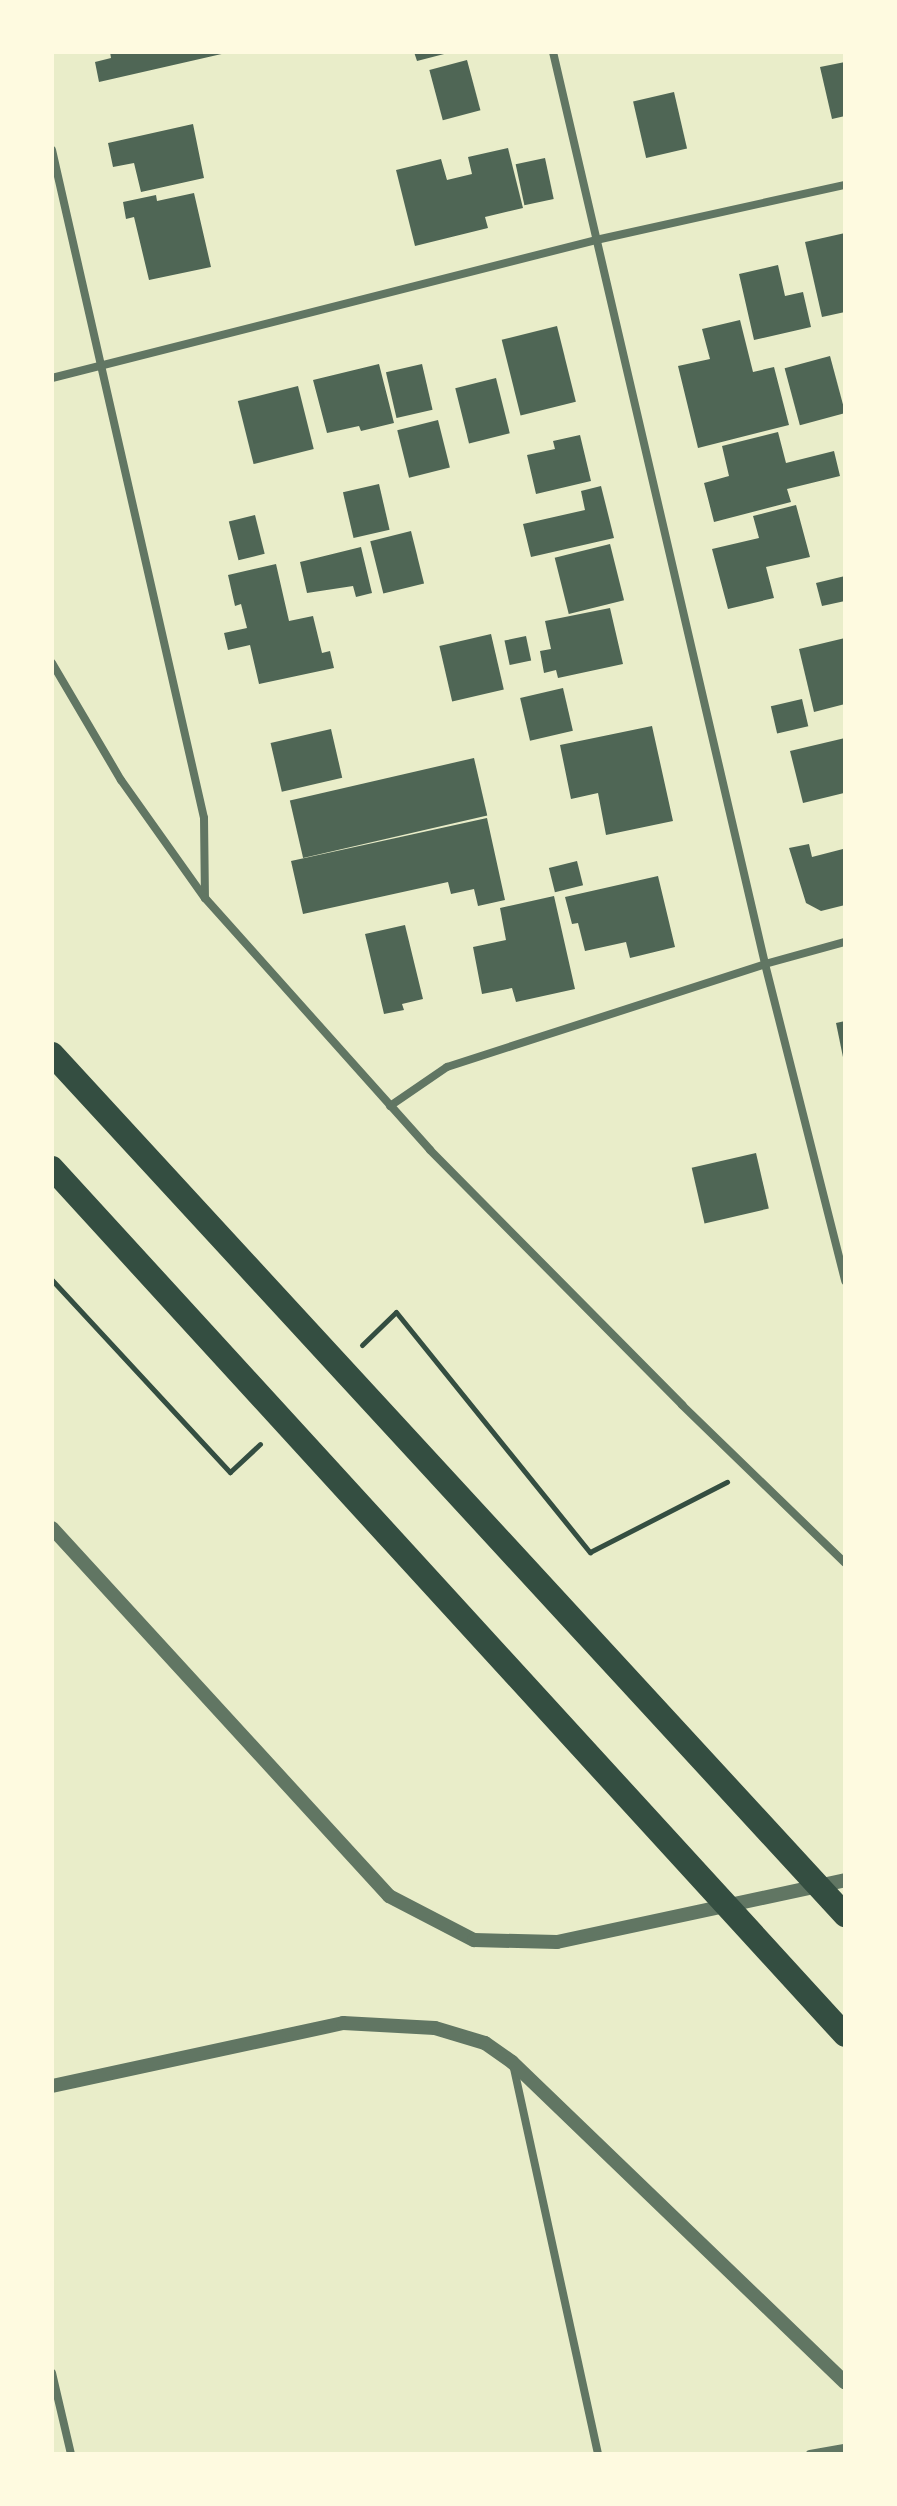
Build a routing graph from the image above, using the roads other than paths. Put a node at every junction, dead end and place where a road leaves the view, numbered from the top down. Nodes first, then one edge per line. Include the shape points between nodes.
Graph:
1 (553, 52) edge
2 (52, 150) edge
3 (845, 185) edge
4 (596, 240) junction
5 (101, 366) junction
6 (52, 378) edge
7 (52, 663) edge
8 (205, 898) junction
9 (845, 942) edge
10 (765, 964) junction
11 (52, 1054) edge
12 (390, 1106) junction
13 (52, 1168) edge
14 (845, 1281) edge
15 (52, 1528) edge
16 (845, 1563) edge
17 (845, 1880) edge
18 (845, 1915) edge
19 (845, 2035) edge
20 (512, 2062) junction
21 (52, 2086) edge
22 (52, 2373) edge
23 (845, 2382) edge
24 (845, 2448) edge
25 (71, 2454) edge
26 (598, 2454) edge
27 (810, 2454) edge

1 - 4 street
2 - 5 street
3 - 4 street
4 - 5 street
4 - 10 street
5 - 6 street
5 - 8 street via 204,818
7 - 8 street via 121,780
8 - 12 street
9 - 10 street
10 - 12 street via 447,1067
10 - 14 street
11 - 18 highway
12 - 16 street
13 - 19 highway
15 - 17 street via 389,1896 474,1940 557,1942
20 - 21 street via 485,2043 435,2028 343,2023
20 - 23 street
20 - 26 street
22 - 25 street
24 - 27 street

